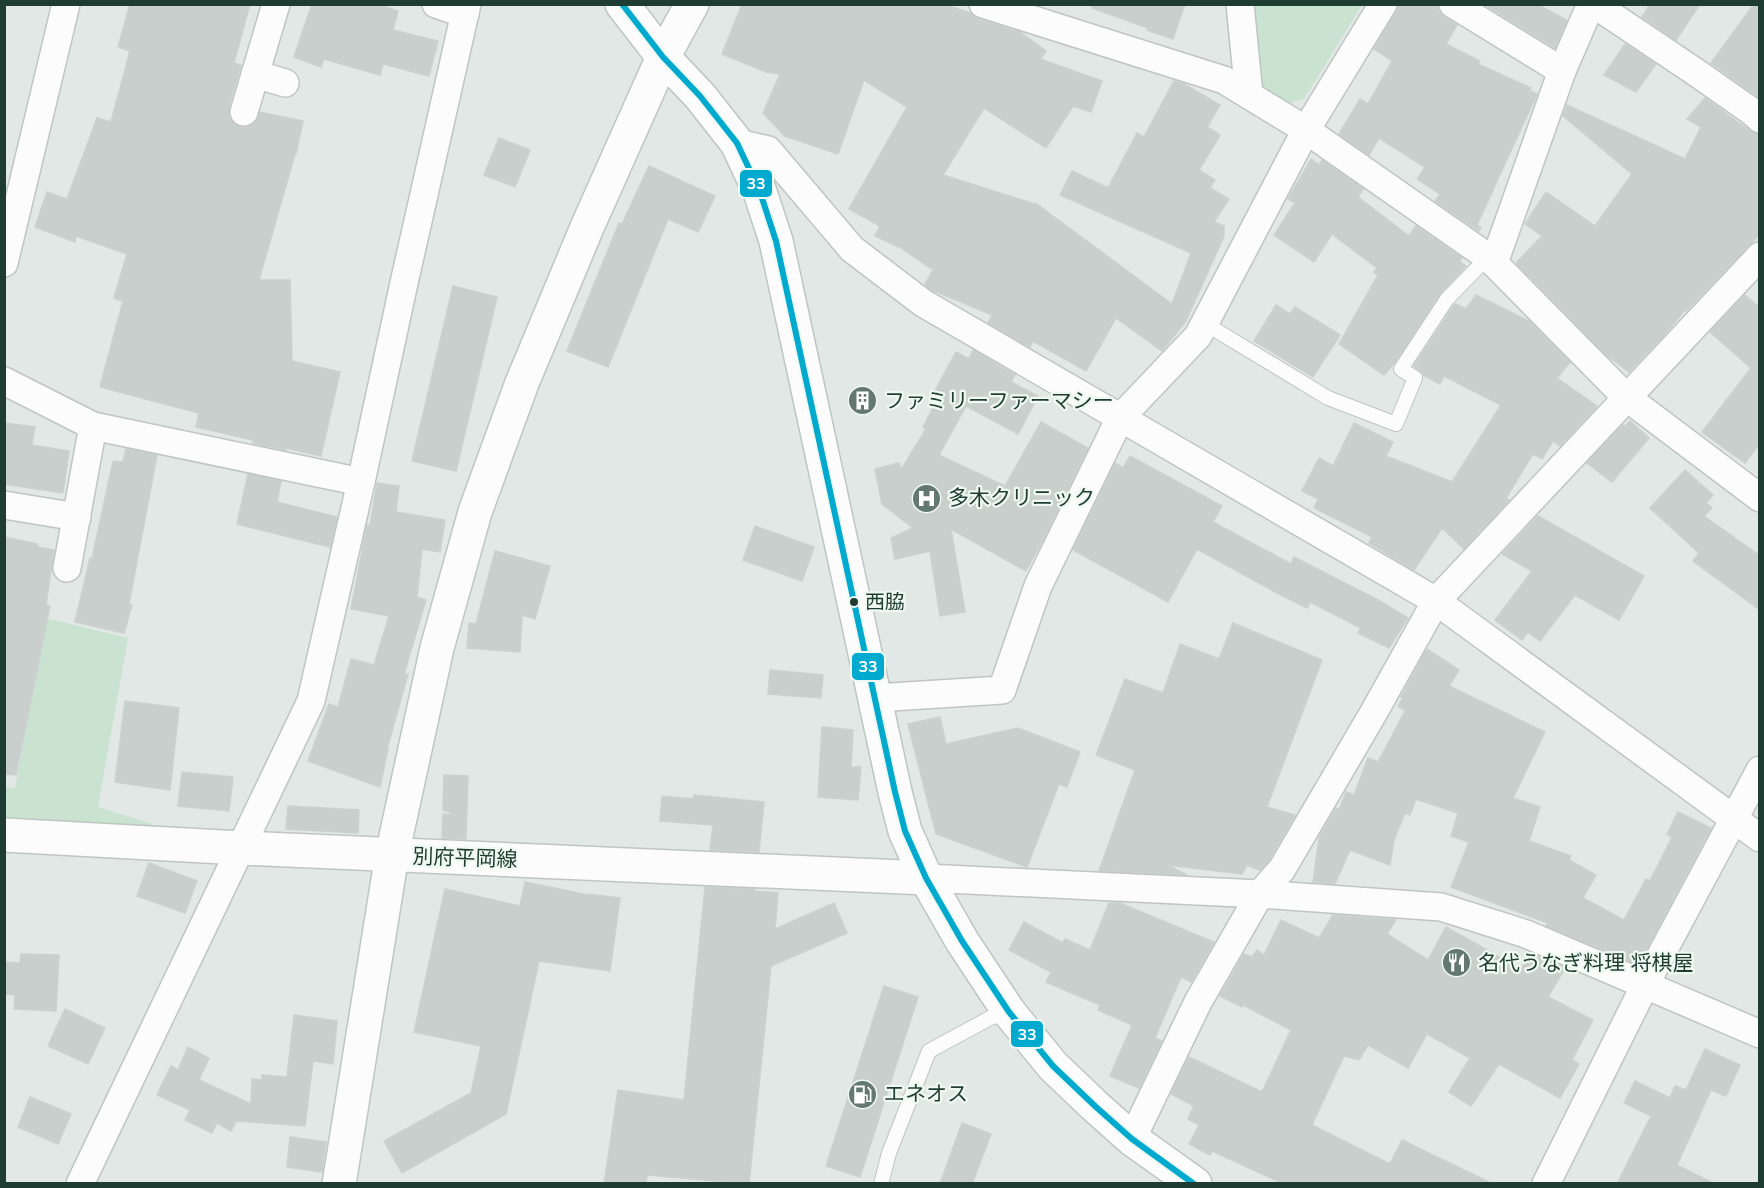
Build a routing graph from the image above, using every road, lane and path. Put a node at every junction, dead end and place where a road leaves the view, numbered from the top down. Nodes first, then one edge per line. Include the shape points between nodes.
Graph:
1 (66, 4) edge
2 (276, 4) edge
3 (436, 4) edge
4 (622, 4) edge
5 (692, 4) edge
6 (983, 4) edge
7 (1240, 4) edge
8 (1383, 4) edge
9 (1453, 4) edge
10 (1593, 4) edge
11 (466, 9) edge
12 (1027, 10) edge
13 (663, 57) junction
14 (1562, 71) junction
15 (255, 75) junction
16 (285, 83) dead end
17 (1249, 95) junction
18 (244, 112) dead end
19 (1760, 119) edge
20 (1306, 130) junction
21 (737, 143) junction
22 (1760, 256) edge
23 (1491, 260) junction
24 (4, 263) edge
25 (1204, 323) junction
26 (4, 381) edge
27 (1626, 397) junction
28 (1120, 418) junction
29 (93, 426) junction
30 (362, 482) junction
31 (1760, 498) edge
32 (4, 505) edge
33 (77, 517) junction
34 (67, 568) dead end
35 (1436, 601) junction
36 (875, 698) junction
37 (1760, 770) edge
38 (1734, 819) junction
39 (4, 835) edge
40 (1760, 838) edge
41 (241, 848) junction
42 (392, 855) junction
43 (926, 878) junction
44 (1260, 894) junction
45 (1645, 985) junction
46 (1009, 1012) junction
47 (1760, 1034) edge
48 (1132, 1139) junction
49 (80, 1184) edge
50 (339, 1184) edge
51 (881, 1184) edge
52 (1195, 1184) edge
53 (1546, 1184) edge

1 - 24 street
2 - 15 street
3 - 11 street
4 - 13 main road
5 - 13 main road
6 - 12 street
7 - 17 street
8 - 20 street
9 - 14 street
10 - 14 street
10 - 19 street
11 - 30 street
12 - 17 street via 1224,80
13 - 21 main road
13 - 42 main road via 526,373 475,512 437,648
14 - 23 street
15 - 16 street
15 - 18 street
17 - 20 street
20 - 23 street
20 - 25 street
21 - 28 street via 768,150 852,249 923,303
21 - 36 main road via 760,192 776,242
22 - 27 street
23 - 25 lane via 1447,299 1401,369 1415,378 1396,424 1328,398
23 - 27 street
25 - 28 street via 1198,336
26 - 29 street
27 - 31 street
27 - 35 street
28 - 35 street
28 - 36 street via 1038,586 1002,690
29 - 30 street
29 - 33 street
30 - 41 street via 311,700
32 - 33 street
33 - 34 street
35 - 38 street
35 - 44 street via 1288,859
36 - 43 main road via 905,831
37 - 38 street
38 - 40 street
38 - 45 street
39 - 41 main road, 別府平岡線
41 - 42 main road, 別府平岡線
41 - 49 street
42 - 43 main road, 別府平岡線
42 - 50 main road
43 - 44 street
43 - 46 main road
44 - 45 street via 1441,907 1526,934
44 - 48 street via 1198,1002
45 - 47 street
45 - 53 street
46 - 48 main road via 1053,1066
46 - 51 lane via 929,1051 889,1152
48 - 52 main road

